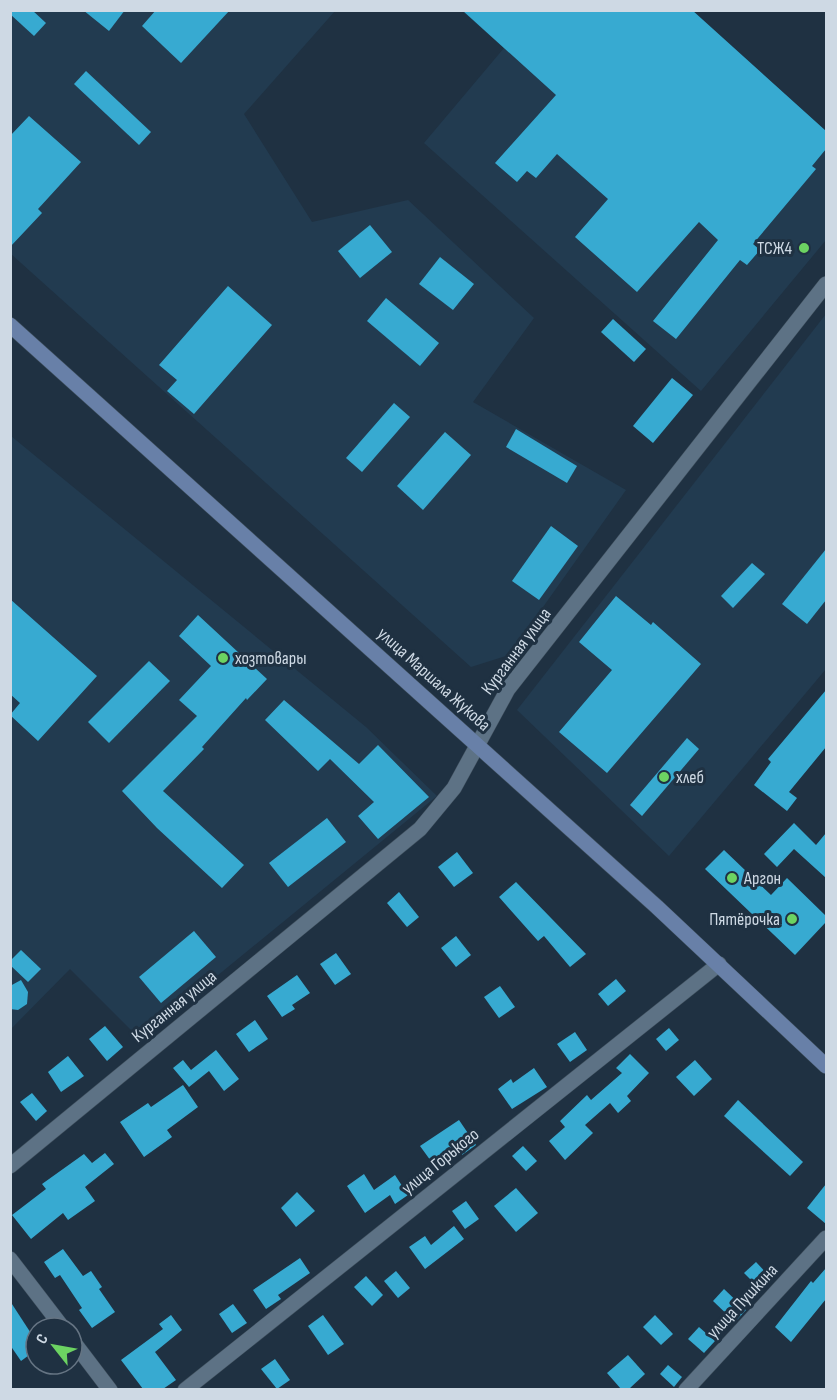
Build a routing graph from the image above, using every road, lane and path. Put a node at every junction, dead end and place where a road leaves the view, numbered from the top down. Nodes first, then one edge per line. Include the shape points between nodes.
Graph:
1 (826, 284) edge
2 (10, 325) edge
3 (477, 743) junction
4 (719, 964) junction
5 (826, 1066) edge
6 (10, 1166) edge
7 (826, 1238) edge
8 (10, 1259) edge
9 (54, 1316) edge
10 (84, 1355) edge
11 (110, 1389) edge
12 (185, 1389) edge
13 (686, 1389) edge

1 - 3 street, Курганная улица via 508,689
2 - 3 main road, улица Маршала Жукова
3 - 4 main road, улица Маршала Жукова
3 - 6 street, Курганная улица via 454,788 420,829
4 - 5 main road, улица Маршала Жукова
4 - 12 street, улица Горького
7 - 13 street, улица Пушкина
8 - 9 street
10 - 11 street

